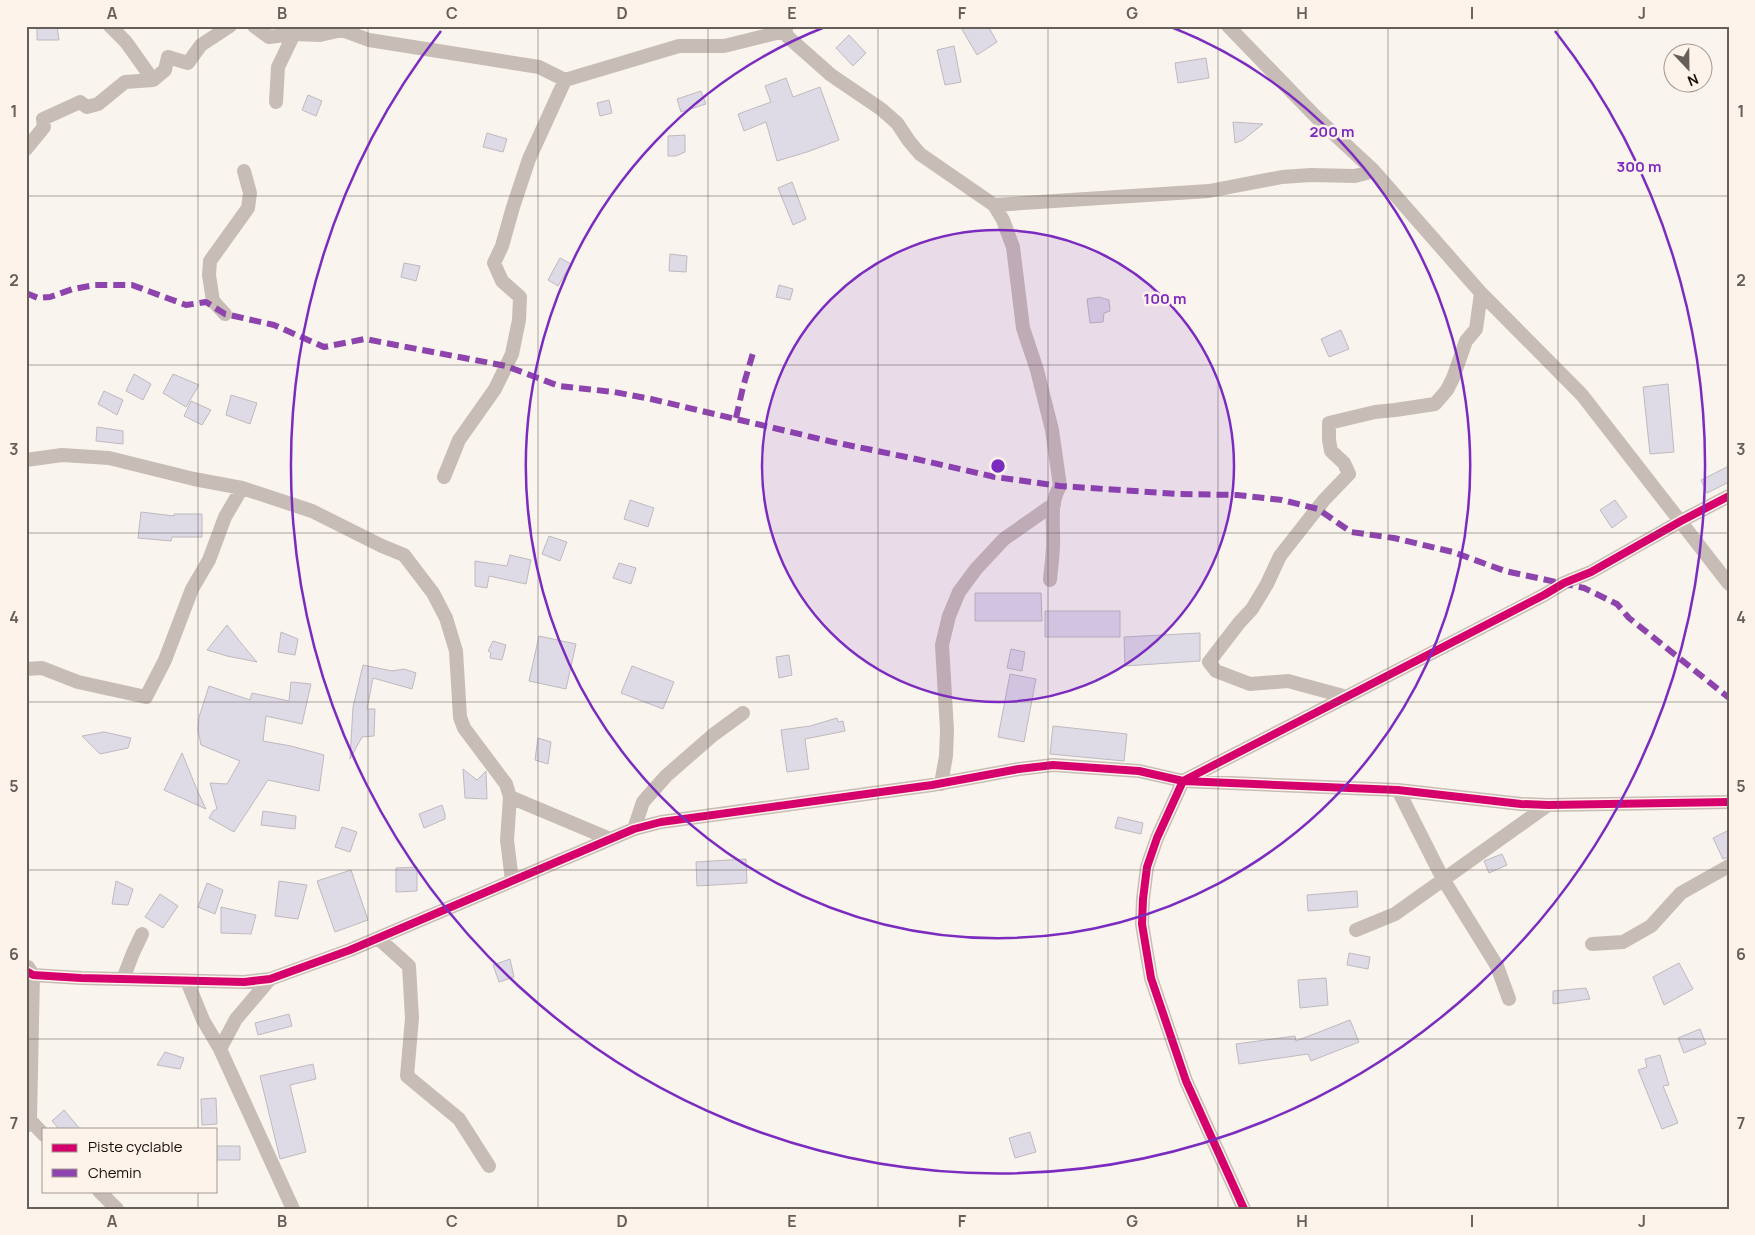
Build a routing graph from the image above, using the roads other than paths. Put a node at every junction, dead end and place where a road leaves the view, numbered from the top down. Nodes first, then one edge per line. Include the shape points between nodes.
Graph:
1 (110, 26) edge
2 (230, 26) edge
3 (254, 26) edge
4 (1228, 26) edge
5 (786, 28) edge
6 (293, 30) edge
7 (153, 80) junction
8 (565, 80) junction
9 (276, 102) dead end
10 (26, 149) edge
11 (244, 171) dead end
12 (1374, 172) junction
13 (994, 206) junction
14 (1481, 293) junction
15 (225, 314) dead end
16 (26, 460) edge
17 (444, 477) dead end
18 (242, 488) junction
19 (1729, 496) edge
20 (1054, 504) junction
21 (1681, 521) junction
22 (1050, 580) dead end
23 (1729, 584) edge
24 (26, 669) edge
25 (1347, 697) junction
26 (743, 713) dead end
27 (1182, 781) junction
28 (941, 784) junction
29 (1398, 790) junction
30 (510, 797) junction
31 (1729, 802) edge
32 (1548, 805) junction
33 (634, 829) junction
34 (610, 839) junction
35 (1729, 866) edge
36 (1444, 879) junction
37 (512, 881) junction
38 (1356, 930) dead end
39 (142, 934) dead end
40 (378, 938) junction
41 (1592, 944) dead end
42 (29, 971) edge
43 (270, 978) junction
44 (123, 979) junction
45 (187, 981) junction
46 (1509, 999) dead end
47 (220, 1049) junction
48 (28, 1123) edge
49 (42, 1134) edge
50 (489, 1166) dead end
51 (100, 1192) edge
52 (117, 1209) edge
53 (293, 1209) edge
54 (1244, 1209) edge

1 - 7 street via 126,42
2 - 7 street via 201,46 188,63 168,57 165,70
3 - 6 street via 269,37
4 - 12 street
5 - 8 street via 724,46 679,46
5 - 13 street via 788,36 831,75 897,123 920,154
6 - 8 street via 320,35 342,30 369,40 539,67
6 - 9 street via 278,67
7 - 10 street via 125,82 98,104 87,107 80,102 43,119 44,127
8 - 17 street via 530,159 494,263 502,281 520,297 512,354 495,389 459,440
11 - 15 street via 250,193 248,208 210,261 209,268 213,301
12 - 13 street via 1355,176 1282,177 1209,191
12 - 14 street
13 - 20 street via 1013,247 1023,328 1052,430 1060,486
14 - 21 street via 1582,395
14 - 25 street via 1476,329 1466,341 1447,390 1435,404 1375,412 1329,423 1331,451 1344,463 1349,474 1280,556 1252,609 1209,662 1216,671 1250,684 1288,681
16 - 18 street via 62,456 110,458
18 - 24 street via 224,517 209,560 192,589 165,660 146,697 78,682 42,668
18 - 30 street via 312,510 404,555 433,593 446,618 456,652 460,717 464,728 496,768
19 - 21 street
20 - 22 street
20 - 28 street via 1004,539 959,592 942,645 947,730
21 - 23 street
21 - 25 street via 1591,572 1564,583
25 - 27 street
26 - 33 street via 666,776 643,802
27 - 28 street via 1139,771 1053,765
27 - 29 street
27 - 54 street via 1146,867 1142,924 1151,978 1186,1081
28 - 33 street via 661,822
29 - 32 street
29 - 36 street
30 - 34 street
30 - 37 street via 507,840
31 - 32 street
32 - 36 street
33 - 34 street
34 - 37 street
35 - 41 street via 1682,893 1651,926 1624,942
36 - 38 street via 1395,914
36 - 46 street via 1497,966
37 - 40 street
39 - 44 street
40 - 43 street
40 - 50 street via 408,966 412,1018 407,1076 459,1119
42 - 44 street
42 - 48 street
43 - 45 street via 244,982
43 - 47 street via 236,1018
44 - 45 street
45 - 47 street via 203,1020
47 - 53 street
48 - 49 street
51 - 52 street

